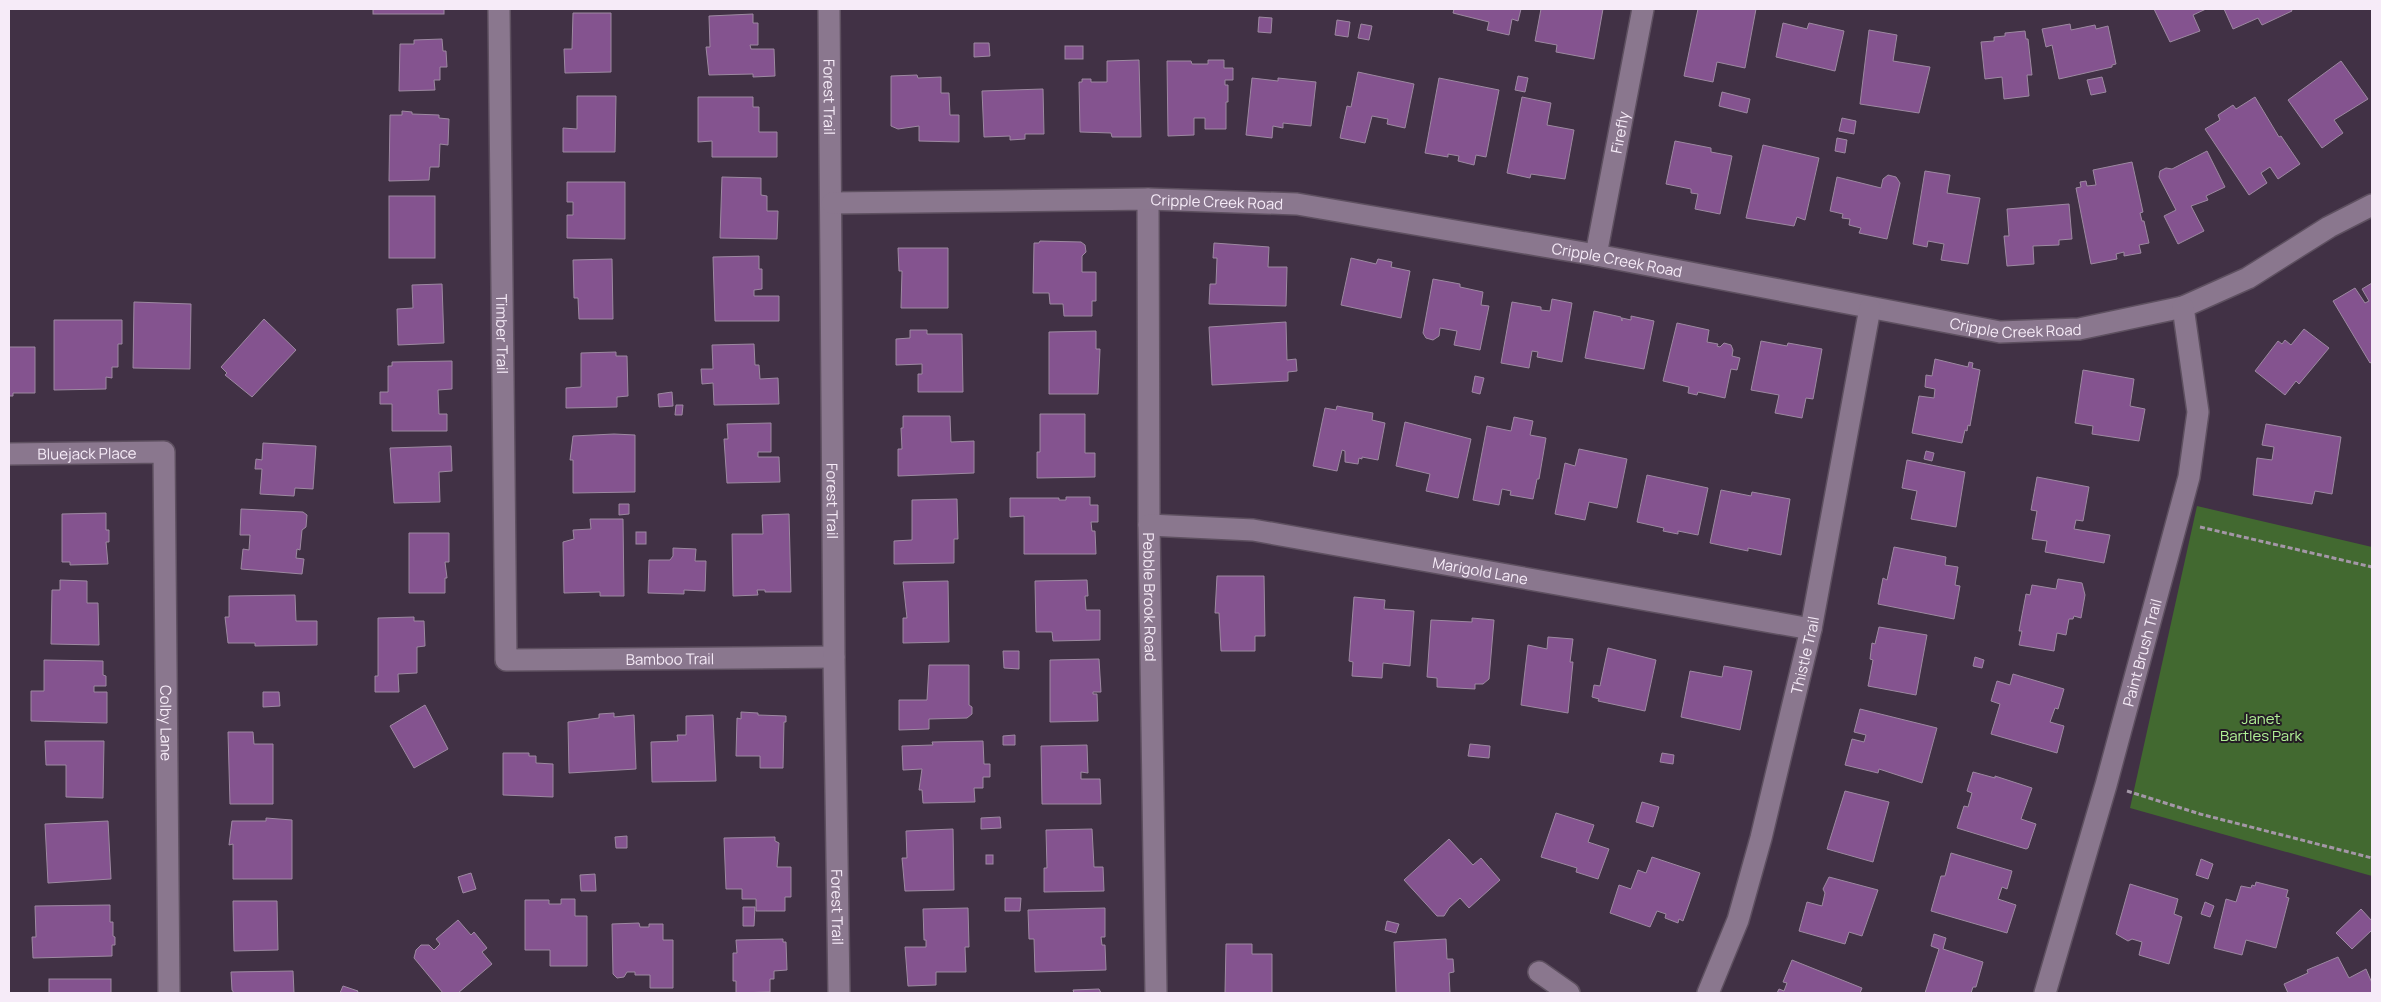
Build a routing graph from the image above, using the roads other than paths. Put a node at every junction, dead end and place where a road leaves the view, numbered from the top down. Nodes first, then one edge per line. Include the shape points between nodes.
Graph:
1 (499, 9) edge
2 (830, 9) edge
3 (1643, 9) edge
4 (1148, 199) junction
5 (832, 203) junction
6 (2372, 205) edge
7 (1596, 255) junction
8 (2183, 307) junction
9 (1870, 308) junction
10 (164, 452) joint
11 (9, 454) edge
12 (1149, 526) junction
13 (1811, 630) junction
14 (834, 657) junction
15 (506, 660) joint
16 (1540, 972) dead end
17 (168, 993) edge
18 (839, 993) edge
19 (1156, 993) edge
20 (1569, 993) edge
21 (1708, 993) edge
22 (2045, 993) edge

1 - 15 street, Timber Trail
2 - 5 street, Forest Trail
3 - 7 street, Firefly
4 - 5 street, Cripple Creek Road
4 - 7 street, Cripple Creek Road via 1297,204
4 - 12 street, Pebble Brook Road
5 - 14 street, Forest Trail
6 - 8 street, Cripple Creek Road via 2329,226 2248,278
7 - 9 street, Cripple Creek Road
8 - 9 street, Cripple Creek Road via 2079,329 2000,332
8 - 22 street, Paint Brush Trail via 2198,412 2189,477 2106,785
9 - 13 street, Thistle Trail
10 - 11 street, Bluejack Place
10 - 17 street, Colby Lane
12 - 13 street, Marigold Lane via 1253,530
12 - 19 street, Pebble Brook Road
13 - 21 street, Thistle Trail via 1738,920
14 - 15 street, Bamboo Trail
14 - 18 street, Forest Trail
16 - 20 street

